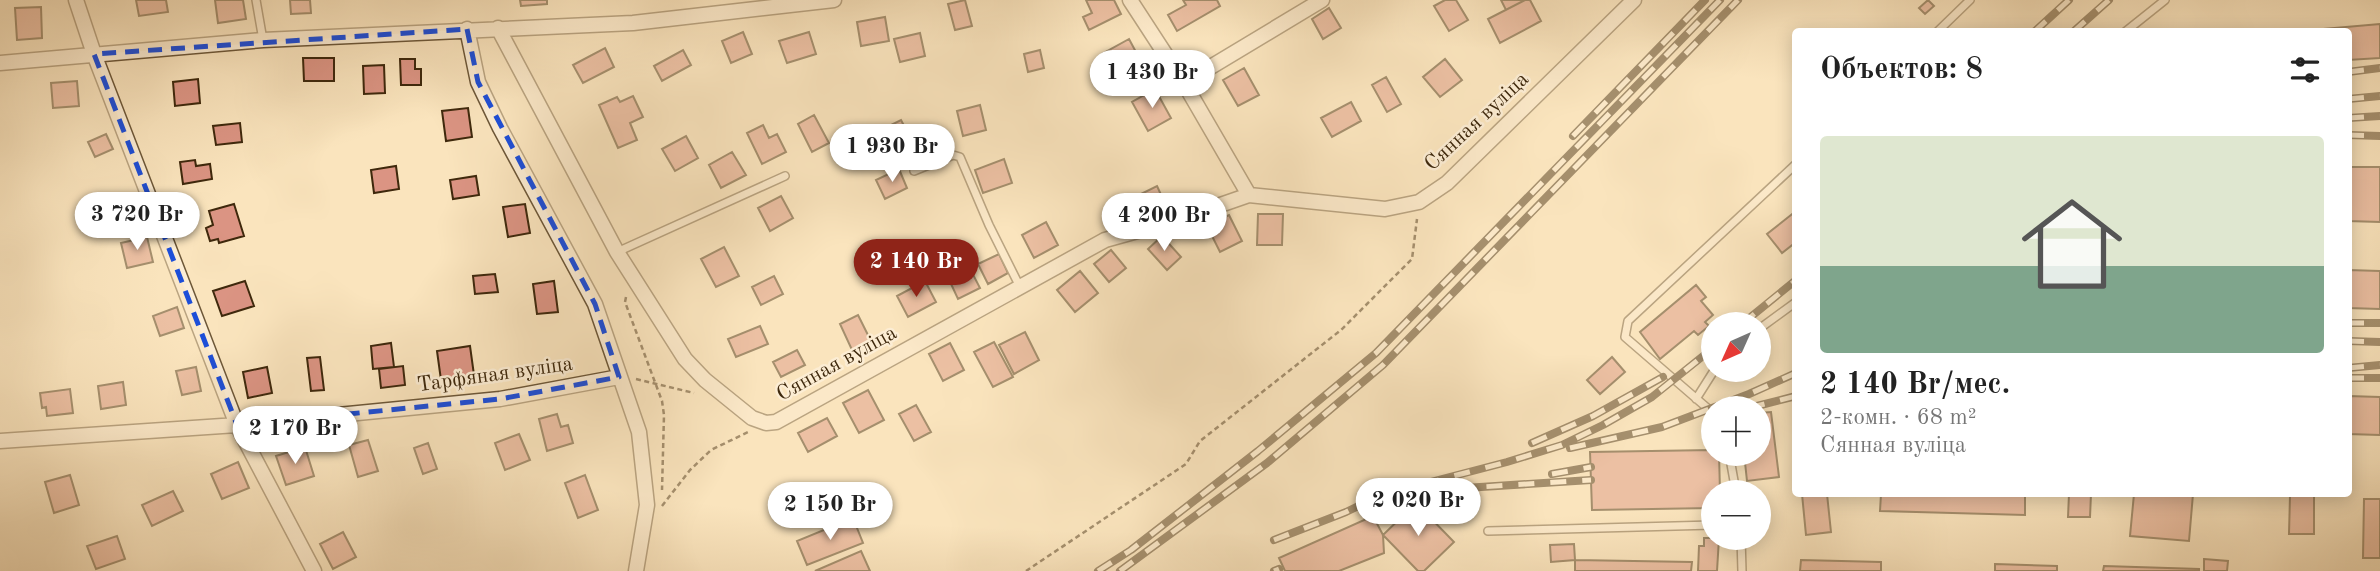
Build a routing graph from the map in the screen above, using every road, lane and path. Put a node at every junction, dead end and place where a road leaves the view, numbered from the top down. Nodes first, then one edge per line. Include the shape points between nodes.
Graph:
1 (76, 0) edge
2 (256, 0) edge
3 (834, 0) edge
4 (1130, 0) edge
5 (1322, 0) edge
6 (1634, 0) edge
7 (1970, 0) edge
8 (2165, 0) edge
9 (498, 28) junction
10 (1941, 28) edge
11 (2130, 28) edge
12 (467, 29) junction
13 (263, 40) junction
14 (94, 54) junction
15 (0, 63) edge
16 (1184, 83) junction
17 (1792, 168) edge
18 (914, 171) dead end
19 (785, 176) dead end
20 (1249, 195) junction
21 (1419, 202) junction
22 (617, 252) junction
23 (632, 276) junction
24 (1020, 287) junction
25 (1792, 305) edge
26 (1771, 320) edge
27 (619, 377) junction
28 (1707, 382) edge
29 (655, 383) junction
30 (699, 394) dead end
31 (1696, 399) junction
32 (1701, 403) edge
33 (766, 423) junction
34 (237, 425) junction
35 (0, 441) edge
36 (1701, 525) edge
37 (1488, 531) dead end
38 (1741, 550) edge
39 (314, 571) edge
40 (636, 571) edge
41 (1026, 571) edge
42 (1742, 571) edge

1 - 14 street
2 - 13 lane
3 - 9 street via 632,23
4 - 16 street
5 - 16 street
6 - 21 street, Сянная вуліца via 1447,183
7 - 10 lane
8 - 11 lane
9 - 12 street
9 - 22 street, Сянная вуліца
12 - 13 street
12 - 27 street via 478,82 594,304
13 - 14 street
14 - 15 street
14 - 34 street
16 - 20 street
17 - 31 lane via 1628,321 1625,337
18 - 24 lane via 953,155 960,157
19 - 22 lane
20 - 21 street, Сянная вуліца via 1385,209
20 - 24 street, Сянная вуліца via 1105,240
21 - 41 path via 1412,259 1341,330 1200,441 1186,464
22 - 23 street, Сянная вуліца
23 - 29 path via 625,302
23 - 33 street, Сянная вуліца via 685,359 752,418
24 - 33 street, Сянная вуліца via 776,422
25 - 26 lane
27 - 29 path
27 - 34 street, Тарфяная вуліца via 500,400
27 - 40 street via 639,432 647,505
28 - 31 lane
29 - 30 path
29 - 33 path via 664,415 662,507 710,450
31 - 32 lane
34 - 35 street, Тарфяная вуліца
34 - 39 street
36 - 37 lane
38 - 42 lane

